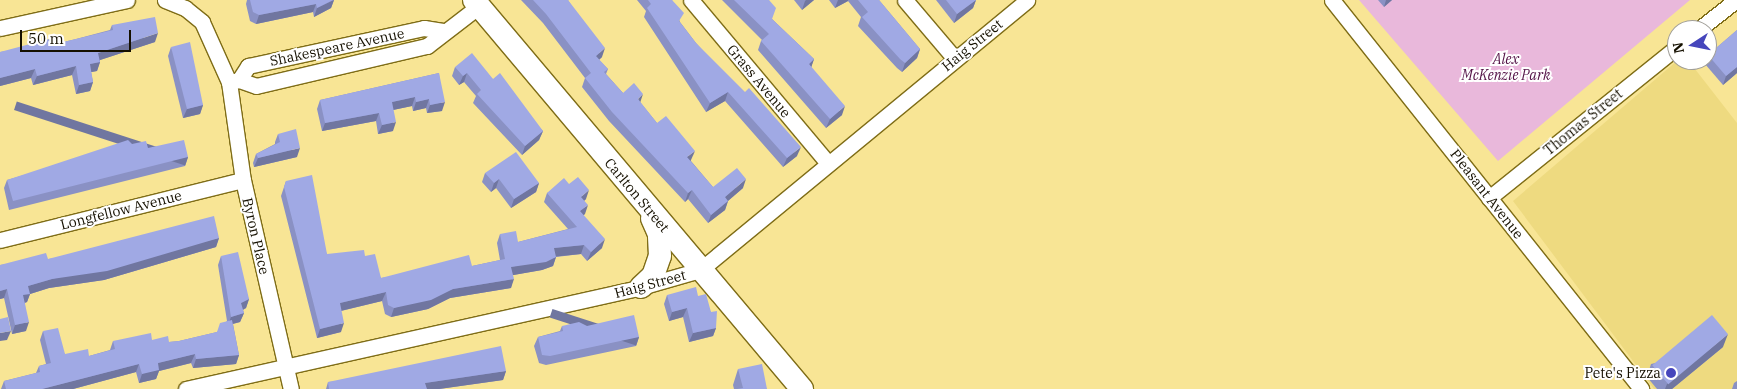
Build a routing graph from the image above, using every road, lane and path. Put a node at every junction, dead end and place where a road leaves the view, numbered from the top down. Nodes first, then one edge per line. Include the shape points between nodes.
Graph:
1 (127, 0) edge
2 (165, 0) edge
3 (691, 0) edge
4 (905, 0) edge
5 (1027, 0) edge
6 (1332, 0) edge
7 (1736, 0) edge
8 (477, 3) edge
9 (1711, 20) edge
10 (0, 28) edge
11 (443, 32) junction
12 (1667, 55) edge
13 (955, 59) junction
14 (234, 81) junction
15 (828, 163) junction
16 (243, 180) junction
17 (1489, 198) junction
18 (644, 203) junction
19 (0, 240) edge
20 (700, 270) junction
21 (641, 288) junction
22 (286, 369) junction
23 (186, 389) edge
24 (291, 389) edge
25 (802, 389) edge
26 (1641, 389) edge

1 - 10 street
2 - 14 street via 185,8 202,22
3 - 15 street, Grass Avenue
4 - 13 street
5 - 13 street, Haig Street
6 - 17 street, Pleasant Avenue
7 - 9 street
8 - 11 street, Shakespeare Avenue
8 - 18 main road, Carlton Street
11 - 14 street, Shakespeare Avenue via 427,46 256,86
11 - 14 street, Shakespeare Avenue via 424,28 248,66
12 - 17 street, Thomas Street
13 - 15 street, Haig Street
14 - 16 street, Byron Place
15 - 20 street, Haig Street
16 - 19 street, Longfellow Avenue
16 - 22 street, Byron Place
17 - 26 street, Pleasant Avenue
18 - 20 main road, Carlton Street
18 - 21 main road via 660,234 660,256 653,276
20 - 21 street, Haig Street
20 - 25 main road, Carlton Street
21 - 22 street, Haig Street
22 - 23 street, Haig Street
22 - 24 street, Byron Place

